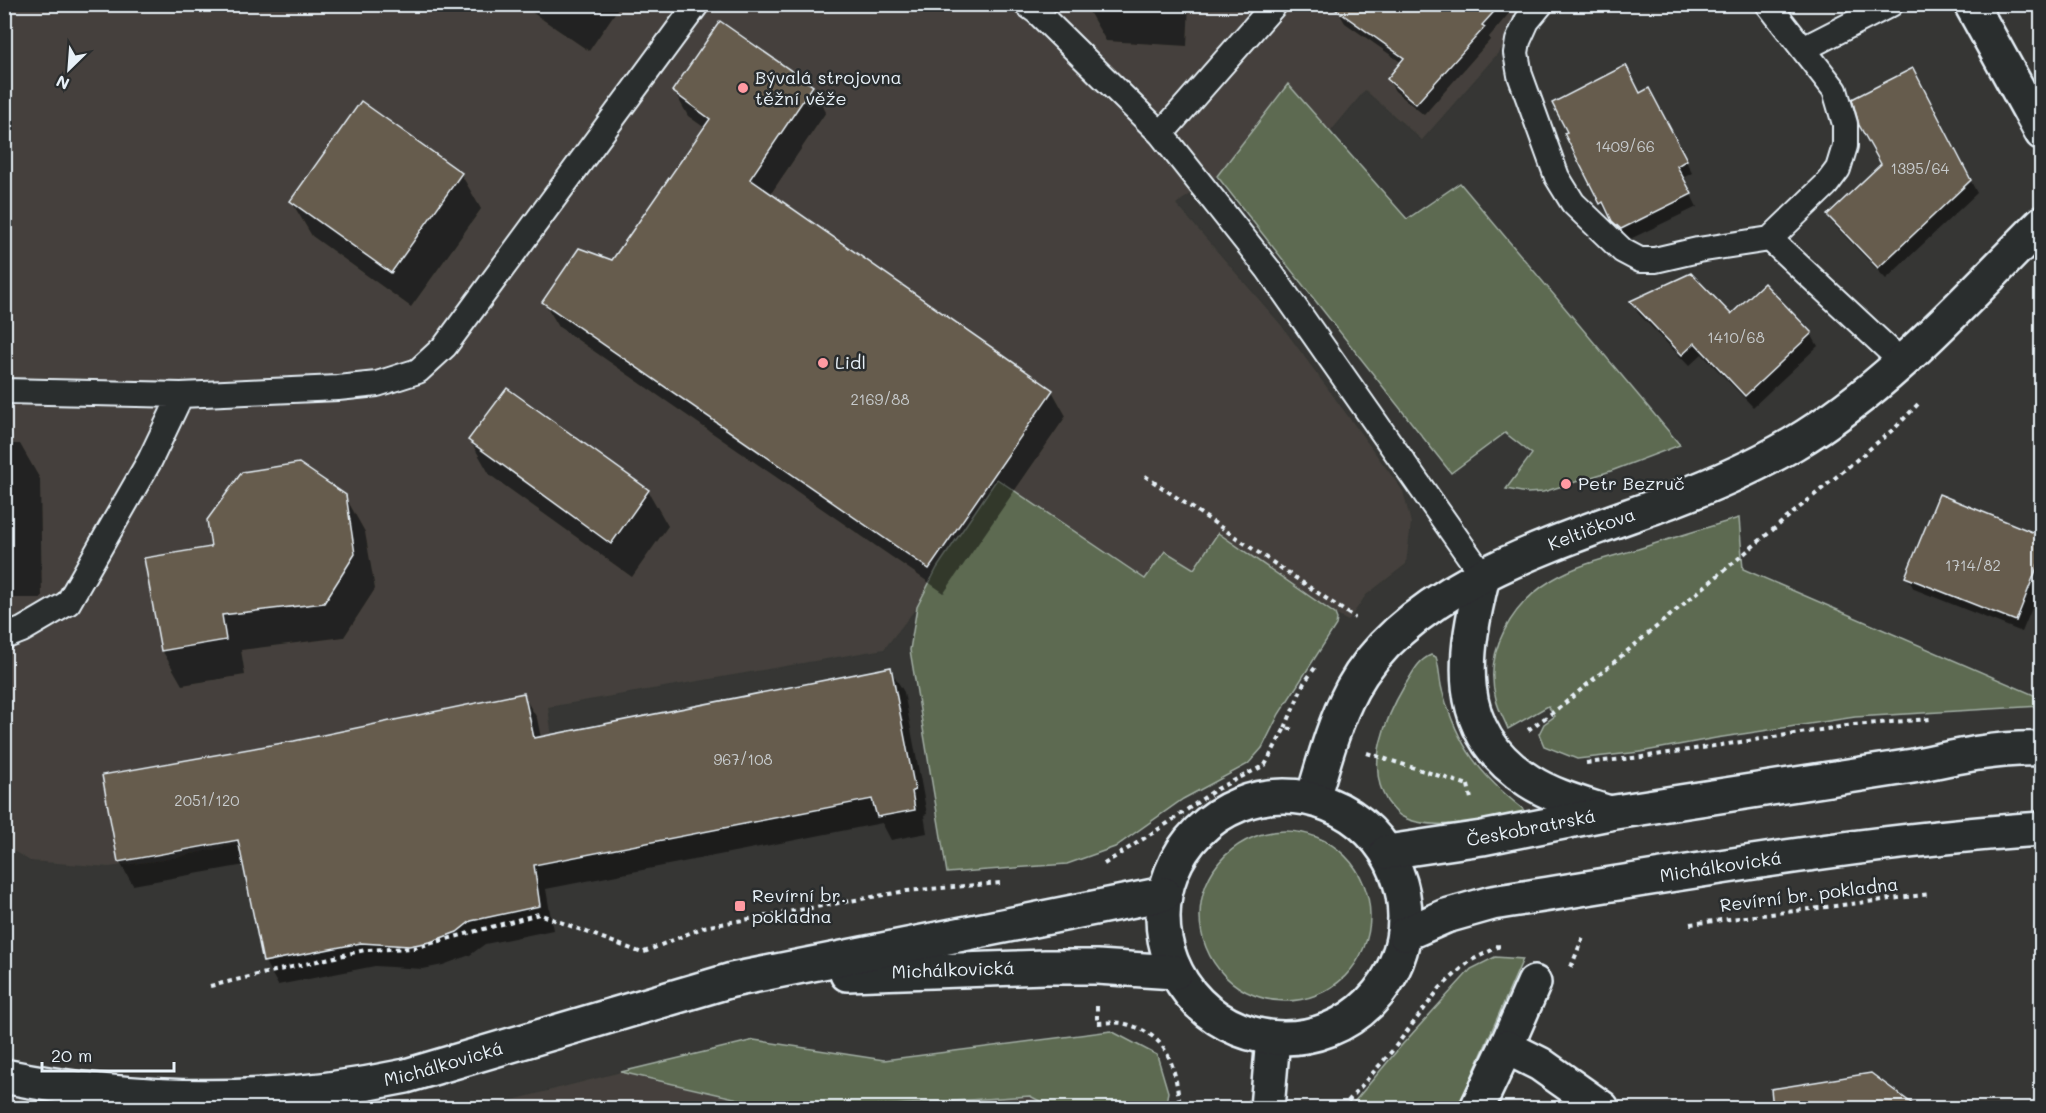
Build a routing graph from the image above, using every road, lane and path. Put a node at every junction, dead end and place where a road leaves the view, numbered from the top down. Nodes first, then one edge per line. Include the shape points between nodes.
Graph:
1 (697, 4) edge
2 (1026, 4) edge
3 (1275, 4) edge
4 (1541, 4) edge
5 (1768, 4) edge
6 (1891, 4) edge
7 (1971, 4) edge
8 (1803, 49) junction
9 (2042, 133) edge
10 (1161, 134) junction
11 (2042, 223) edge
12 (1770, 240) junction
13 (1902, 362) junction
14 (4, 391) edge
15 (181, 395) junction
16 (1928, 395) dead end
17 (1145, 476) dead end
18 (1483, 576) junction
19 (1354, 618) dead end
20 (4, 637) edge
21 (1936, 719) dead end
22 (1530, 739) dead end
23 (1330, 740) junction
24 (2042, 749) edge
25 (1498, 755) junction
26 (1576, 764) dead end
27 (1313, 798) junction
28 (1609, 813) junction
29 (2042, 829) edge
30 (1387, 852) junction
31 (1103, 865) dead end
32 (1013, 882) dead end
33 (1164, 894) junction
34 (1931, 894) dead end
35 (1690, 924) dead end
36 (1405, 934) junction
37 (1175, 972) junction
38 (732, 980) junction
39 (1534, 983) dead end
40 (210, 986) dead end
41 (1273, 1038) junction
42 (1506, 1047) junction
43 (4, 1076) edge
44 (1267, 1108) edge
45 (1478, 1108) edge
46 (1602, 1108) edge

1 - 15 lane via 445,346 418,371 377,384 338,388
2 - 10 lane
3 - 10 lane
4 - 12 lane via 1527,21 1516,53 1520,75 1557,177 1573,203 1623,251 1640,260
5 - 8 lane
6 - 8 lane
7 - 9 street
8 - 12 lane via 1835,90 1845,124 1845,146 1838,169 1827,185
10 - 18 lane via 1268,269
11 - 13 street, Keltičkova
12 - 13 lane
13 - 18 street, Keltičkova via 1831,418 1754,465 1672,501 1546,546
14 - 15 lane
15 - 20 lane via 150,460 68,603
16 - 22 path via 1896,427 1525,733
17 - 19 path
18 - 23 street, Keltičkova via 1425,610 1379,651 1353,688
18 - 25 street via 1467,674 1476,718
21 - 26 path via 1853,725 1642,758
23 - 25 path via 1468,785
23 - 27 street, Keltičkova
23 - 31 path via 1285,728 1265,765 1215,790
24 - 28 street, Českobratrská via 1970,755
25 - 28 street via 1530,782
27 - 30 street via 1354,817
27 - 33 street via 1278,795 1246,801 1216,815 1186,845 1174,864
28 - 30 street, Českobratrská
29 - 36 street, Michálkovická via 1817,853 1492,903 1446,916
30 - 36 street via 1399,878 1405,905
32 - 40 path via 906,891 704,927 642,953 539,914 414,948 365,950
33 - 37 street via 1163,934
33 - 38 street, Michálkovická
34 - 35 path, Revírní br. pokladna
36 - 41 street via 1397,963 1382,989 1361,1011 1308,1036
37 - 38 street, Michálkovická via 1045,967
37 - 41 street via 1208,1012 1237,1028
38 - 43 street, Michálkovická via 406,1076 320,1091 232,1096 143,1095
39 - 42 street
41 - 44 street
42 - 45 street
42 - 46 street via 1540,1064

